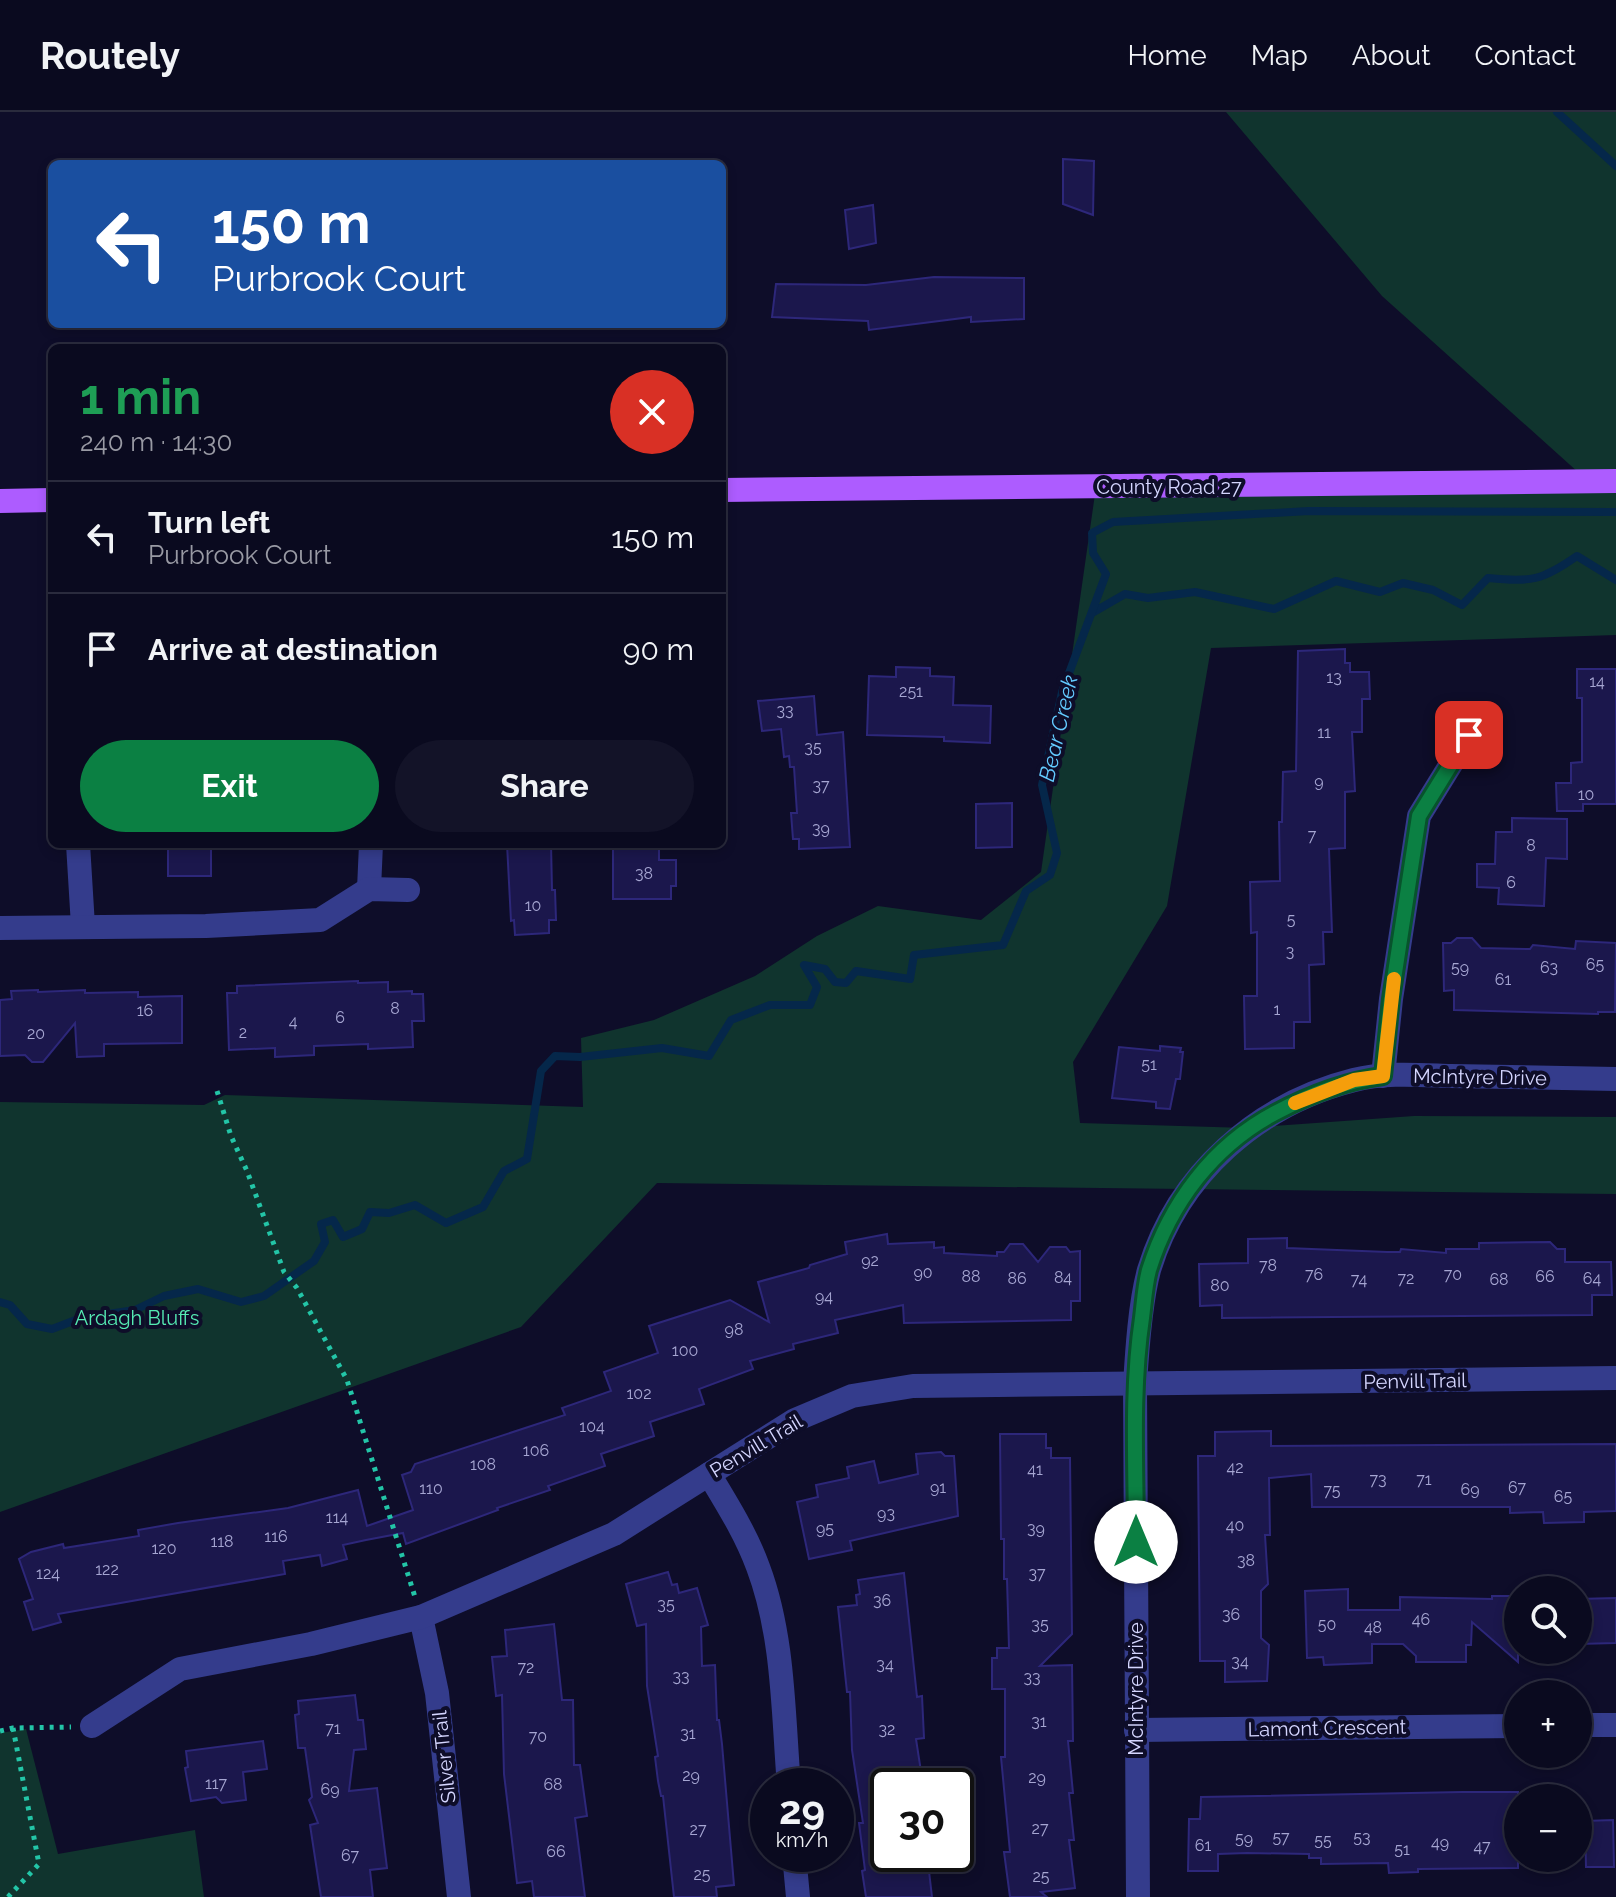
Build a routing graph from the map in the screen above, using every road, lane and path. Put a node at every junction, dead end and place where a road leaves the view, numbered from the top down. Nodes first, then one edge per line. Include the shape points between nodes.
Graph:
1 (1616, 481) edge
2 (726, 490) edge
3 (48, 500) edge
4 (0, 501) edge
5 (1469, 735) dead end
6 (78, 848) edge
7 (371, 848) edge
8 (369, 889) junction
9 (408, 890) dead end
10 (83, 926) junction
11 (0, 928) edge
12 (1383, 1076) junction
13 (1616, 1079) edge
14 (217, 1091) dead end
15 (1616, 1378) edge
16 (1135, 1385) junction
17 (709, 1474) junction
18 (421, 1617) junction
19 (1592, 1725) edge
20 (1616, 1725) edge
21 (92, 1726) joint
22 (1504, 1726) edge
23 (13, 1728) junction
24 (1136, 1730) junction
25 (0, 1731) edge
26 (788, 1768) edge
27 (796, 1872) edge
28 (8, 1897) edge
29 (459, 1897) edge
30 (798, 1897) edge
31 (1138, 1897) edge

1 - 2 main road, County Road 27
3 - 4 main road
5 - 12 street via 1419,816
6 - 10 street
7 - 8 street
8 - 9 street
8 - 10 street via 320,920
10 - 11 street
12 - 13 street, McIntyre Drive
12 - 16 street, McIntyre Drive via 1354,1080 1300,1100 1247,1128 1187,1190 1149,1271
14 - 18 path via 284,1272 347,1380
15 - 16 street, Penvill Trail
16 - 17 street, Penvill Trail via 913,1386 852,1396 795,1420
16 - 24 street, McIntyre Drive
17 - 18 street, Penvill Trail via 614,1534
17 - 26 street via 743,1530 770,1604
18 - 21 street, Penvill Trail via 180,1669
18 - 29 street, Silver Trail via 437,1693
19 - 20 street
21 - 23 path
22 - 24 street, Lamont Crescent
23 - 25 path
23 - 28 path via 39,1864
24 - 31 street, McIntyre Drive
27 - 30 street

